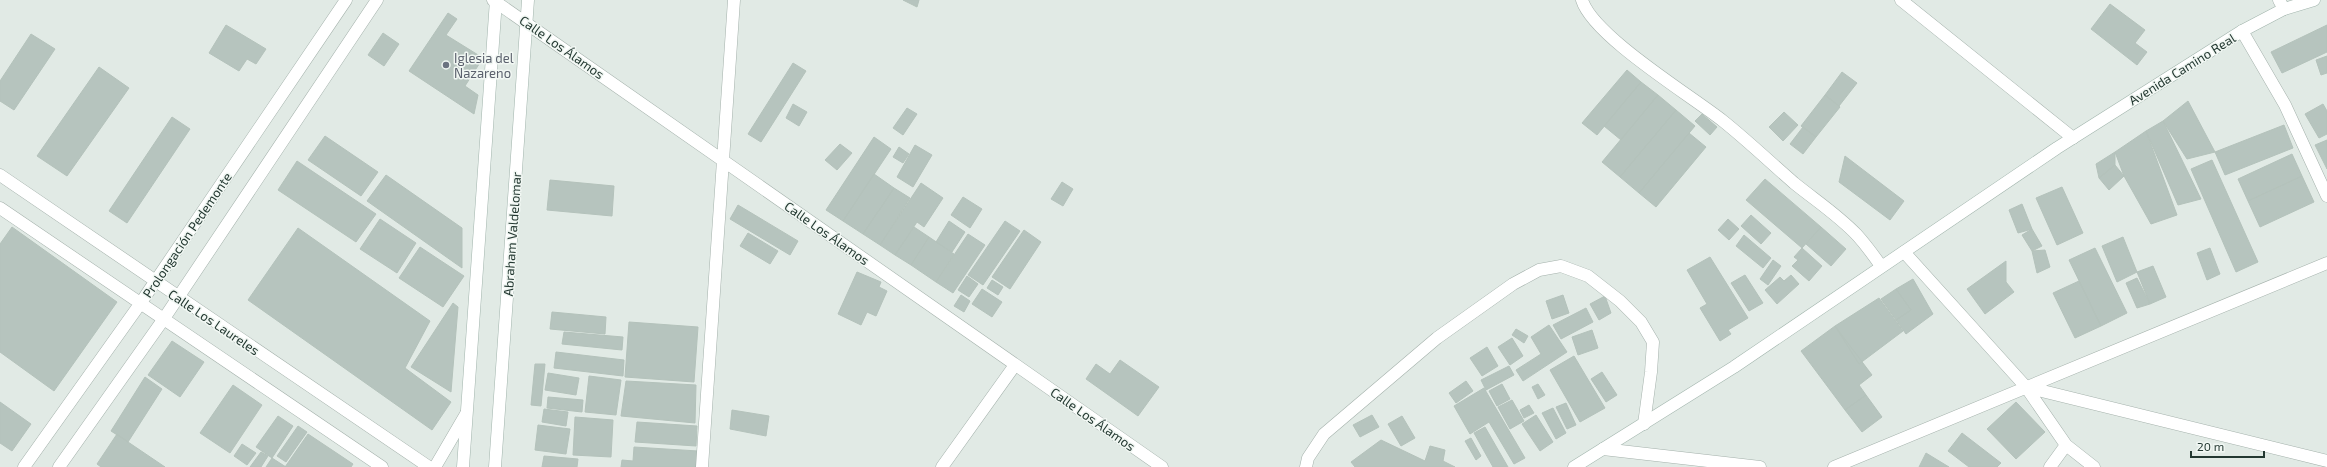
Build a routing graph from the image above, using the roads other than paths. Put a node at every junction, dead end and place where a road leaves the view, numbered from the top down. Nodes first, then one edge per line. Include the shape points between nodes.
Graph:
1 (346, 0) edge
2 (377, 0) edge
3 (495, 0) edge
4 (528, 0) edge
5 (734, 0) edge
6 (1582, 0) edge
7 (1901, 0) edge
8 (2314, 0) edge
9 (2281, 4) edge
10 (527, 22) junction
11 (2242, 31) junction
12 (2073, 138) junction
13 (723, 160) junction
14 (0, 175) edge
15 (2327, 196) edge
16 (0, 208) edge
17 (1904, 252) junction
18 (2327, 263) edge
19 (1881, 266) junction
20 (155, 282) junction
21 (178, 297) junction
22 (140, 304) junction
23 (163, 320) junction
24 (1015, 365) junction
25 (2026, 387) junction
26 (466, 414) junction
27 (1644, 424) junction
28 (2066, 445) junction
29 (1603, 449) junction
30 (2327, 461) edge
31 (24, 467) edge
32 (59, 467) edge
33 (382, 467) edge
34 (429, 467) edge
35 (435, 467) edge
36 (463, 467) edge
37 (495, 467) edge
38 (702, 467) edge
39 (942, 467) edge
40 (1162, 467) edge
41 (1306, 467) edge
42 (1574, 467) edge
43 (1760, 467) edge
44 (1834, 467) edge
45 (2050, 467) edge
46 (2094, 467) edge

1 - 20 street, Prolongación Pedemonte
2 - 21 street, Prolongación Pedemonte
3 - 10 street, Calle Los Álamos
3 - 26 street
4 - 10 street, Abraham Valdelomar
5 - 13 street
6 - 19 street via 1595,23 1723,122 1838,217 1858,236
7 - 12 street
8 - 9 street, Avenida Camino Real
9 - 11 street, Avenida Camino Real
10 - 13 street, Calle Los Álamos
10 - 37 street, Abraham Valdelomar
11 - 12 street, Avenida Camino Real
11 - 15 street via 2286,105
12 - 17 street, Avenida Camino Real
13 - 24 street, Calle Los Álamos
13 - 38 street
14 - 20 street, Calle Los Laureles
16 - 22 street, Calle Los Laureles
17 - 19 street, Avenida Camino Real
17 - 25 street
18 - 25 street
19 - 27 street, Avenida Camino Real via 1734,367
20 - 21 street, Calle Los Laureles
20 - 22 street, Prolongación Pedemonte
21 - 23 street, Prolongación Pedemonte
21 - 34 street, Calle Los Laureles
22 - 23 street, Calle Los Laureles
22 - 31 street, Prolongación Pedemonte
23 - 32 street, Prolongación Pedemonte
23 - 33 street, Calle Los Laureles
24 - 39 street
24 - 40 street, Calle Los Álamos
25 - 28 street
25 - 30 street
25 - 44 street
26 - 35 street
26 - 36 street
27 - 29 street, Avenida Camino Real
27 - 41 street via 1652,342 1641,322 1620,301 1588,276 1561,266 1539,270 1513,284 1437,338 1324,434 1308,458
28 - 45 street
28 - 46 street
29 - 42 street, Avenida Camino Real
29 - 43 street

